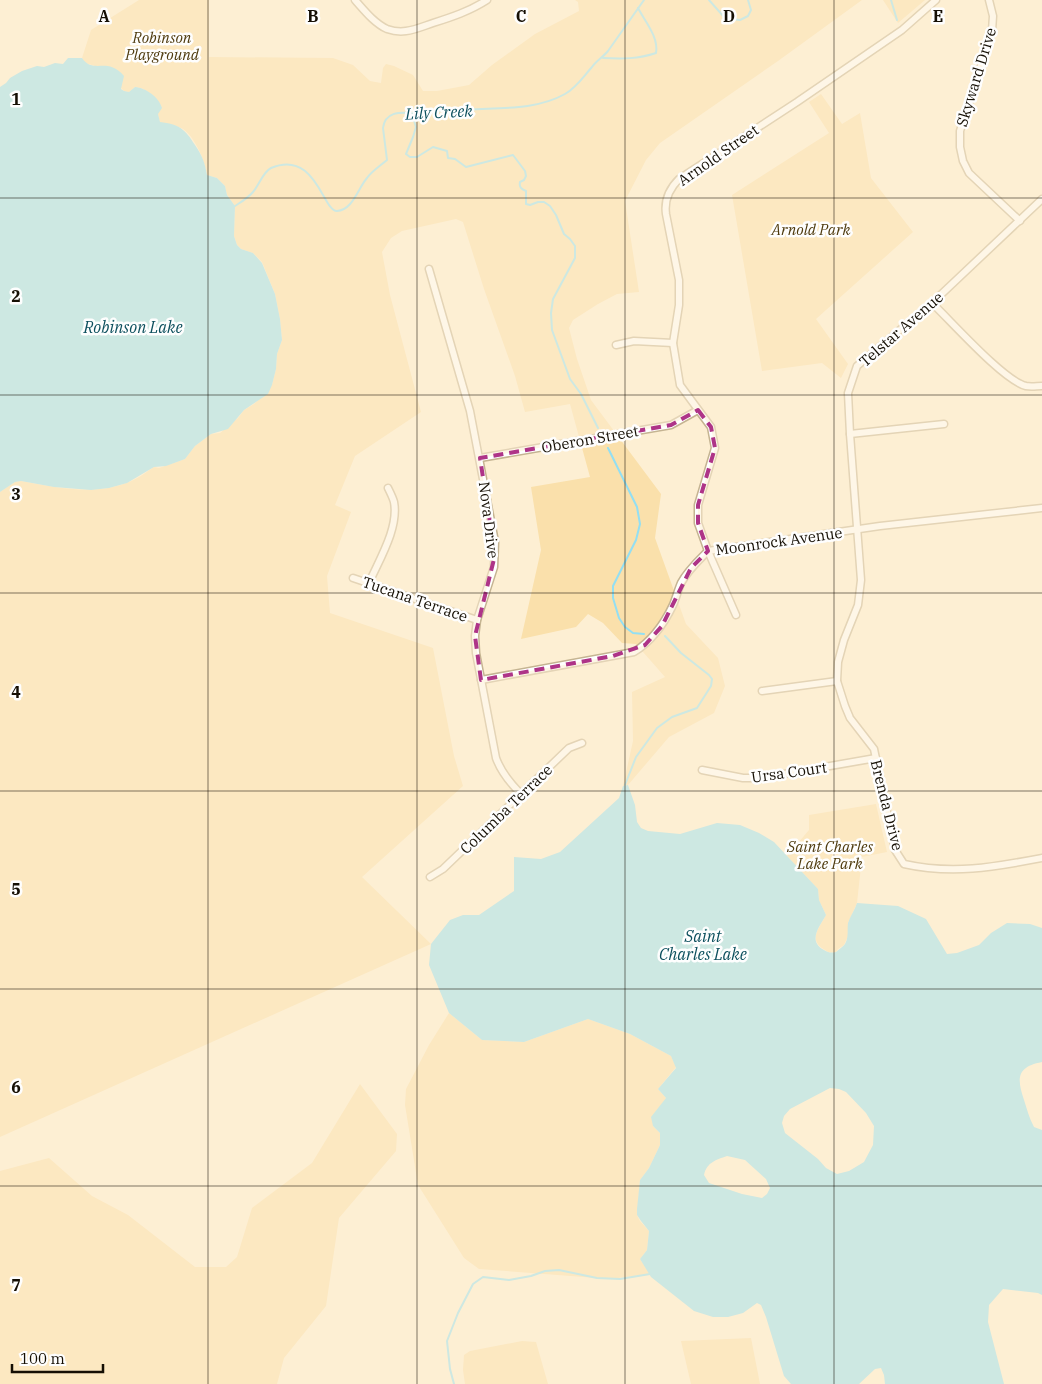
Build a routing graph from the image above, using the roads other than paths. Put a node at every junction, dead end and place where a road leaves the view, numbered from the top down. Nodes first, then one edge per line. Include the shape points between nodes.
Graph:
1 (355, 0) edge
2 (487, 0) edge
3 (936, 0) edge
4 (989, 0) edge
5 (1042, 199) edge
6 (1020, 221) junction
7 (429, 269) dead end
8 (932, 303) junction
9 (673, 343) junction
10 (616, 345) dead end
11 (1042, 386) edge
12 (698, 410) junction
13 (944, 424) dead end
14 (850, 434) junction
15 (480, 458) junction
16 (388, 488) dead end
17 (1042, 508) edge
18 (857, 530) junction
19 (708, 551) junction
20 (353, 578) dead end
21 (369, 583) junction
22 (736, 615) dead end
23 (477, 620) junction
24 (481, 680) junction
25 (837, 682) junction
26 (762, 691) dead end
27 (582, 743) dead end
28 (876, 758) junction
29 (702, 770) dead end
30 (521, 794) junction
31 (1042, 858) edge
32 (430, 877) dead end

1 - 2 street via 376,22 400,32 451,17
3 - 9 street, Arnold Street via 902,30 674,185 665,208 679,280
4 - 6 street, Skyward Drive via 992,31 960,131 960,147 969,173
5 - 6 street, Telstar Avenue
6 - 8 street, Telstar Avenue
7 - 15 street, Nova Drive via 470,411
8 - 11 street via 1012,379 1026,386
8 - 14 street, Telstar Avenue via 856,366 848,393
9 - 10 street via 634,341
9 - 12 street, Arnold Street via 680,385
12 - 15 street, Oberon Street via 671,425
12 - 19 street, Arnold Street via 710,427 715,448 698,505 698,523
13 - 14 street
14 - 18 street, Telstar Avenue
15 - 23 street, Nova Drive via 495,555
16 - 21 street via 394,502 392,529
17 - 18 street, Moonrock Avenue
18 - 19 street, Moonrock Avenue
18 - 25 street, Brenda Drive via 861,580 858,605 844,640
19 - 22 street, Arnold Street
19 - 24 street, Moonrock Avenue via 680,585 662,626 634,652
20 - 21 street, Tucana Terrace
21 - 23 street, Tucana Terrace
23 - 24 street, Nova Drive via 475,644
24 - 30 street, Nova Drive via 498,765
25 - 26 street
25 - 28 street, Brenda Drive via 850,718 874,750
27 - 30 street, Columba Terrace via 570,748
28 - 29 street, Ursa Court via 760,778
28 - 31 street, Brenda Drive via 895,850 904,864 926,869 959,870
30 - 32 street, Columba Terrace

